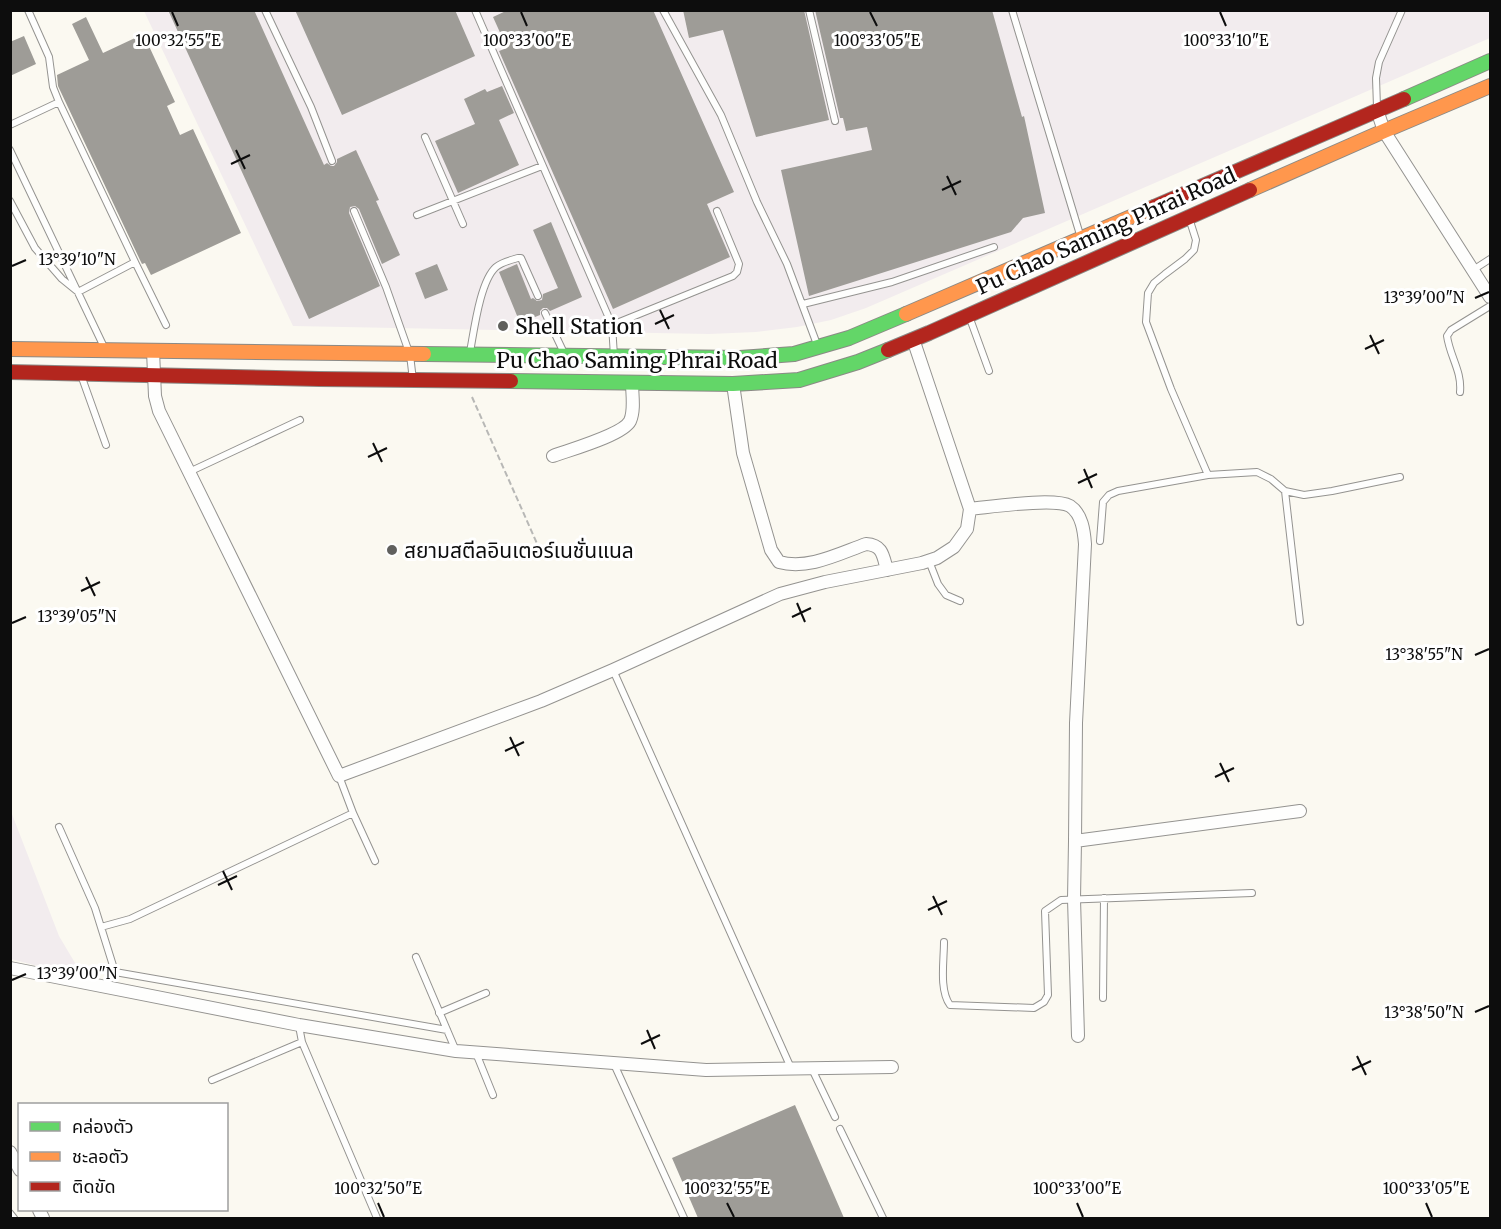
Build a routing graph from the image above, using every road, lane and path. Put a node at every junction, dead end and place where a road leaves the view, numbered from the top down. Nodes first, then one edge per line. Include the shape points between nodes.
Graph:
1 (28, 10) edge
2 (265, 10) edge
3 (475, 10) edge
4 (663, 10) edge
5 (809, 10) edge
6 (1012, 10) edge
7 (1402, 10) edge
8 (1491, 61) edge
9 (1491, 86) edge
10 (59, 102) junction
11 (1377, 110) junction
12 (835, 121) dead end
13 (10, 125) edge
14 (1384, 131) junction
15 (425, 137) dead end
16 (10, 150) edge
17 (332, 161) dead end
18 (542, 166) junction
19 (19, 168) junction
20 (10, 172) edge
21 (10, 201) edge
22 (452, 201) junction
23 (354, 211) dead end
24 (717, 212) dead end
25 (417, 215) dead end
26 (1188, 218) junction
27 (463, 224) dead end
28 (1082, 239) junction
29 (994, 247) dead end
30 (1491, 259) edge
31 (135, 262) junction
32 (1473, 270) junction
33 (78, 292) junction
34 (538, 296) dead end
35 (1491, 297) edge
36 (802, 304) junction
37 (1491, 306) edge
38 (545, 313) dead end
39 (968, 316) junction
40 (166, 325) dead end
41 (612, 325) junction
42 (913, 339) junction
43 (819, 347) junction
44 (10, 349) edge
45 (106, 351) junction
46 (153, 351) junction
47 (410, 355) junction
48 (469, 355) junction
49 (566, 357) junction
50 (614, 357) junction
51 (989, 371) dead end
52 (10, 372) edge
53 (80, 373) junction
54 (153, 376) junction
55 (413, 380) junction
56 (465, 381) junction
57 (632, 383) junction
58 (733, 384) junction
59 (1460, 392) dead end
60 (300, 420) dead end
61 (106, 445) dead end
62 (553, 456) dead end
63 (189, 472) junction
64 (1208, 475) junction
65 (1400, 477) dead end
66 (1285, 491) junction
67 (970, 509) junction
68 (1100, 541) dead end
69 (543, 557) dead end
70 (929, 561) junction
71 (887, 570) junction
72 (960, 601) dead end
73 (1300, 622) dead end
74 (613, 670) junction
75 (339, 776) junction
76 (1300, 811) dead end
77 (353, 813) junction
78 (59, 828) dead end
79 (1075, 841) junction
80 (375, 861) dead end
81 (1252, 893) dead end
82 (1104, 898) junction
83 (1074, 899) junction
84 (101, 927) junction
85 (944, 942) dead end
86 (416, 957) dead end
87 (10, 968) edge
88 (486, 993) dead end
89 (1103, 999) dead end
90 (439, 1013) junction
91 (298, 1025) junction
92 (447, 1030) junction
93 (1078, 1036) dead end
94 (302, 1042) junction
95 (456, 1051) junction
96 (476, 1053) junction
97 (614, 1063) junction
98 (892, 1067) dead end
99 (812, 1068) junction
100 (791, 1069) junction
101 (212, 1080) dead end
102 (494, 1095) dead end
103 (835, 1117) dead end
104 (840, 1129) dead end
105 (10, 1152) edge
106 (18, 1166) edge
107 (10, 1214) edge
108 (14, 1218) edge
109 (377, 1218) edge
110 (684, 1218) edge
111 (883, 1218) edge

1 - 10 lane via 49,57
2 - 17 lane
3 - 18 lane
4 - 36 lane via 721,115
5 - 12 lane
6 - 28 lane
7 - 11 lane via 1379,62
8 - 11 main road, Pu Chao Saming Phrai Road
9 - 14 main road, Pu Chao Saming Phrai Road
10 - 13 lane
10 - 31 lane
11 - 14 street
11 - 28 main road, Pu Chao Saming Phrai Road
14 - 26 main road, Pu Chao Saming Phrai Road
14 - 32 street
15 - 22 lane
16 - 19 lane
18 - 22 lane
18 - 41 lane
19 - 20 lane
19 - 33 lane
21 - 33 lane via 34,248
22 - 25 lane
22 - 27 lane
23 - 47 lane
24 - 41 lane via 739,264 737,272
26 - 39 main road, Pu Chao Saming Phrai Road
26 - 64 lane via 1196,240 1194,250 1154,283 1148,293 1146,322
28 - 43 main road, Pu Chao Saming Phrai Road via 909,314
29 - 36 lane via 892,282
30 - 32 lane
31 - 33 lane
31 - 40 lane
32 - 35 street
33 - 45 lane
34 - 48 lane via 521,258 497,266 481,298
36 - 43 lane
37 - 59 lane via 1447,336 1461,382
38 - 49 lane
39 - 42 main road, Pu Chao Saming Phrai Road
39 - 51 lane
41 - 50 lane
42 - 58 main road, Pu Chao Saming Phrai Road via 858,362 799,380
42 - 67 street
43 - 50 main road, Pu Chao Saming Phrai Road via 794,354 740,358
44 - 45 main road, Pu Chao Saming Phrai Road
45 - 46 main road, Pu Chao Saming Phrai Road
46 - 47 main road, Pu Chao Saming Phrai Road
46 - 54 street
47 - 48 main road, Pu Chao Saming Phrai Road
47 - 55 lane
48 - 49 main road, Pu Chao Saming Phrai Road
49 - 50 main road, Pu Chao Saming Phrai Road
52 - 53 main road, Pu Chao Saming Phrai Road
53 - 54 main road, Pu Chao Saming Phrai Road
53 - 61 lane
54 - 55 main road, Pu Chao Saming Phrai Road
54 - 63 street via 159,411
55 - 56 main road, Pu Chao Saming Phrai Road
56 - 57 main road, Pu Chao Saming Phrai Road
56 - 69 path
57 - 58 main road, Pu Chao Saming Phrai Road
57 - 62 street via 633,410 623,429
58 - 71 street via 743,453 771,550 779,562 791,566 812,563 866,544 881,551
60 - 63 lane
63 - 75 street
64 - 66 lane via 1257,472
64 - 68 lane via 1109,495 1103,502
65 - 66 lane via 1304,495
66 - 73 lane
67 - 70 street via 967,529 954,547
67 - 79 street via 1060,503 1077,513 1084,527
70 - 71 street
70 - 72 lane via 946,595
71 - 74 street via 780,594
74 - 75 street
74 - 100 lane
75 - 77 lane
76 - 79 street
77 - 80 lane
77 - 84 lane via 130,918
78 - 84 lane
79 - 83 street
81 - 82 lane
82 - 83 lane
82 - 89 lane
83 - 85 lane via 1061,900 1045,911 1048,995 1034,1008 950,1005 943,988
83 - 93 street
84 - 92 lane via 116,972
86 - 90 lane
87 - 91 street
88 - 90 lane
90 - 92 lane
91 - 94 lane
91 - 95 street
92 - 95 lane
94 - 101 lane
94 - 109 lane
95 - 96 street
96 - 97 street
96 - 102 lane
97 - 100 street via 706,1070
97 - 110 lane
98 - 99 street
99 - 100 street
99 - 103 lane
104 - 111 lane
105 - 106 street
107 - 108 lane

